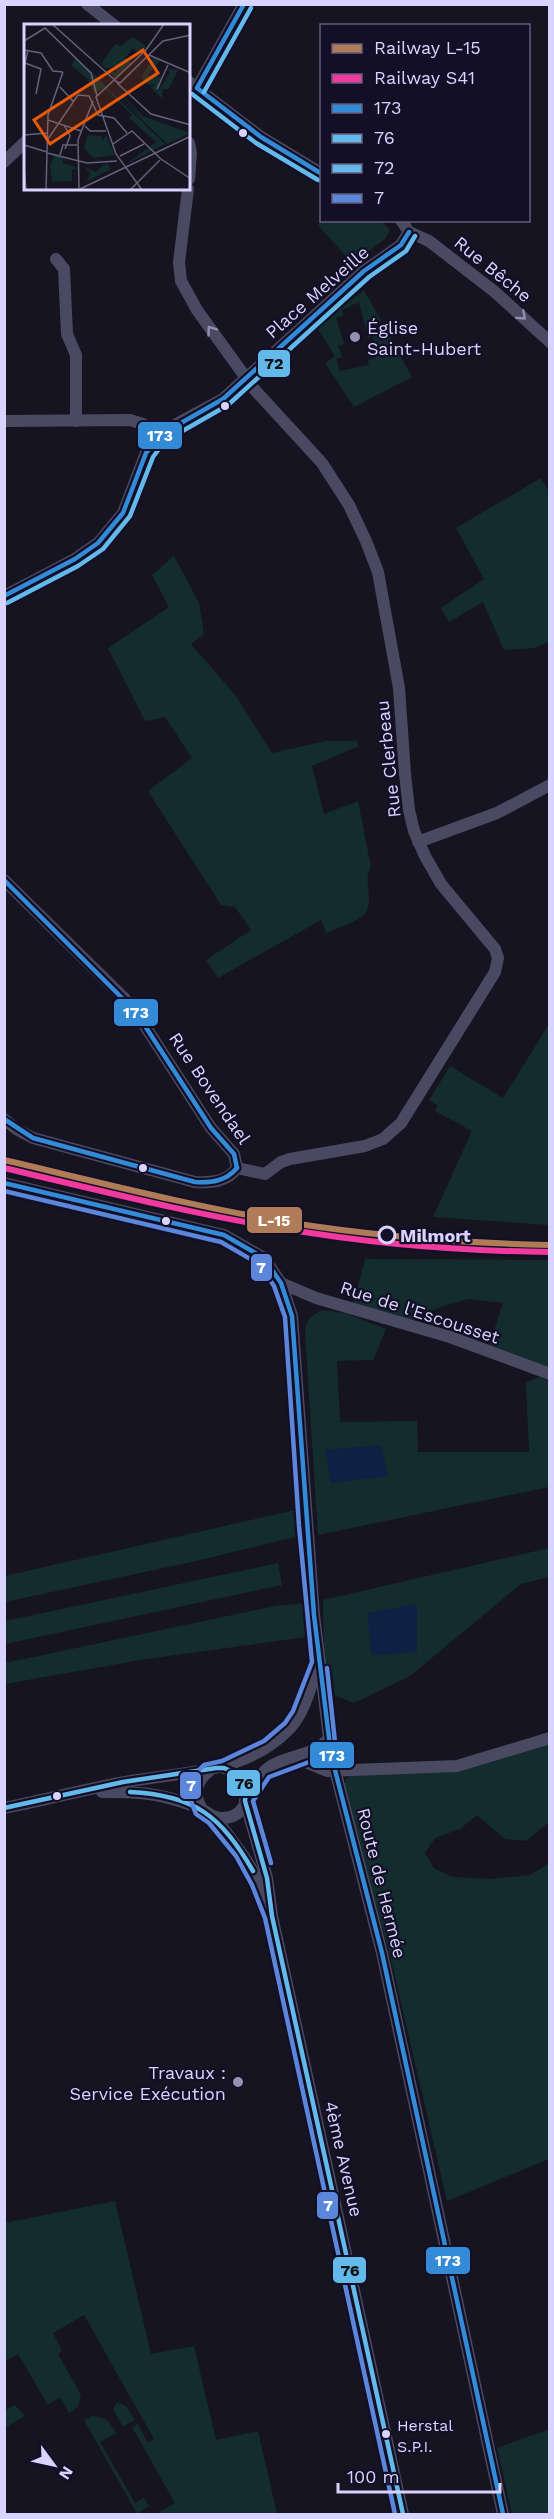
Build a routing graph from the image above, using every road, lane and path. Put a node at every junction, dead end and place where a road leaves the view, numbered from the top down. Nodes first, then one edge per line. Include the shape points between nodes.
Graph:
1 (87, 4) edge
2 (244, 4) edge
3 (101, 21) edge
4 (193, 85) edge
5 (4, 143) edge
6 (24, 143) edge
7 (190, 148) edge
8 (16, 150) junction
9 (4, 162) edge
10 (190, 166) edge
11 (320, 173) edge
12 (188, 190) edge
13 (402, 222) edge
14 (409, 232) junction
15 (56, 259) dead end
16 (549, 342) edge
17 (246, 378) junction
18 (4, 421) edge
19 (76, 421) junction
20 (160, 435) junction
21 (4, 596) edge
22 (549, 785) edge
23 (418, 842) junction
24 (4, 880) edge
25 (4, 1119) edge
26 (237, 1168) junction
27 (265, 1174) joint
28 (4, 1183) edge
29 (281, 1283) junction
30 (549, 1374) edge
31 (320, 1662) junction
32 (300, 1715) junction
33 (326, 1717) junction
34 (329, 1738) junction
35 (549, 1738) edge
36 (296, 1758) junction
37 (224, 1768) junction
38 (334, 1770) junction
39 (209, 1771) junction
40 (83, 1792) junction
41 (246, 1798) junction
42 (4, 1808) edge
43 (202, 1809) junction
44 (214, 1817) junction
45 (272, 1916) junction
46 (403, 2514) edge
47 (503, 2514) edge

1 - 3 street
2 - 4 street
4 - 11 street via 261,137
5 - 8 street
6 - 8 street
7 - 10 street
8 - 9 street
17 -> 12 street, Rue Clerbeau via 181,281 179,262
13 - 14 street
14 -> 16 street, Rue Bêche via 429,241 487,285
14 - 17 street, Place Melveille via 401,245 364,272
15 - 19 street via 64,269 67,334 75,355
17 - 20 street, Place Melveille via 224,399
17 - 23 street, Rue Clerbeau via 322,463 349,505 378,572 399,688 409,810
18 - 19 street
19 - 20 street via 137,421
20 - 21 street via 146,453 123,513 103,538 75,560
22 - 23 street via 480,820
23 - 27 street, Rue Clerbeau via 441,884 495,949 495,972 401,1123 383,1139 281,1162
24 - 26 street, Rue Bovendael via 136,1012 211,1128 234,1154
25 - 26 street via 33,1138 195,1182 224,1179
26 - 27 street, Rue Bovendael
28 - 29 street, Route de Hermée via 224,1234 264,1258
29 - 30 street, Rue de l'Escousset via 316,1298 450,1337
29 - 31 street, Route de Hermée via 292,1316
31 - 32 street
31 - 33 street, Route de Hermée
32 - 33 street
32 - 37 street via 268,1747
33 - 34 street, Route de Hermée
34 - 36 street via 313,1752
34 - 38 street, Route de Hermée
35 - 38 street via 457,1766
36 - 38 street via 327,1771
36 - 41 street via 264,1771
37 - 39 street
37 - 41 street via 243,1780
38 - 47 street, Route de Hermée via 381,1953
39 - 40 street via 123,1782
39 - 43 street via 196,1788
40 - 42 street
40 - 43 street via 146,1792
41 - 44 street via 235,1814
41 - 45 street, 4ème Avenue via 267,1878
43 - 44 street
44 - 45 street, 4ème Avenue via 242,1852
45 - 46 street, 4ème Avenue

